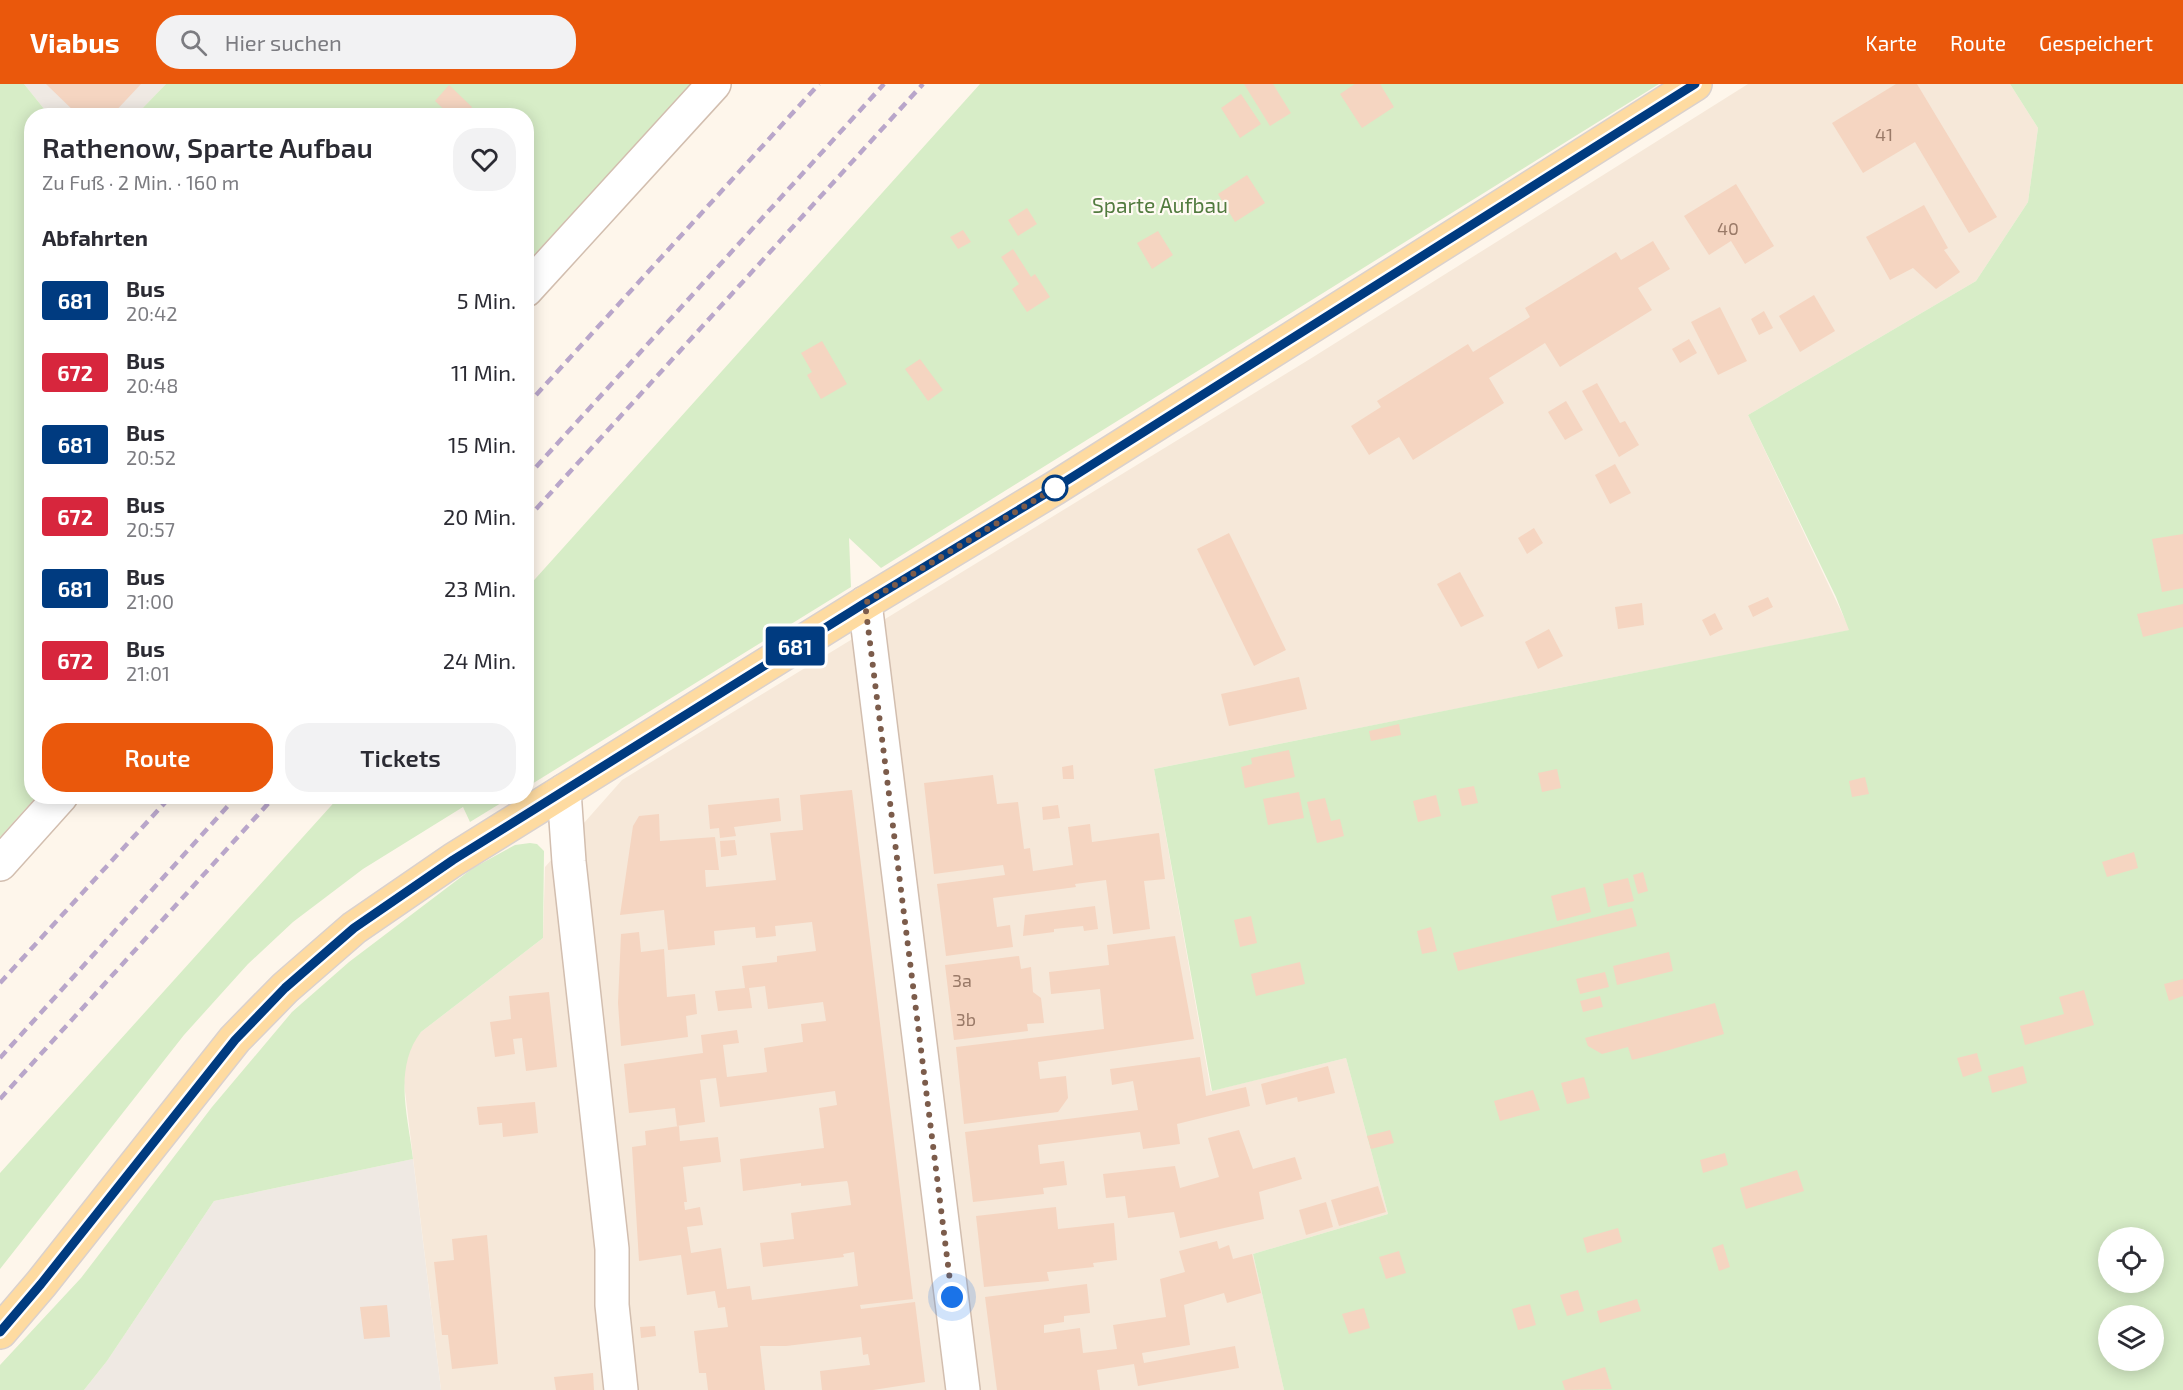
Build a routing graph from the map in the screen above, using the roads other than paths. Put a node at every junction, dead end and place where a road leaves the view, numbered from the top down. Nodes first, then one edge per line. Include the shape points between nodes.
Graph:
1 (714, 84) edge
2 (1695, 84) edge
3 (534, 281) edge
4 (865, 603) junction
5 (564, 791) junction
6 (54, 804) edge
7 (0, 864) edge
8 (0, 1332) edge
9 (621, 1390) edge
10 (963, 1390) edge

1 - 3 street
2 - 4 main road via 1055,488
4 - 5 main road
4 - 10 street
5 - 8 main road via 354,928 285,988 235,1040
5 - 9 street via 612,1249 612,1305
6 - 7 street

